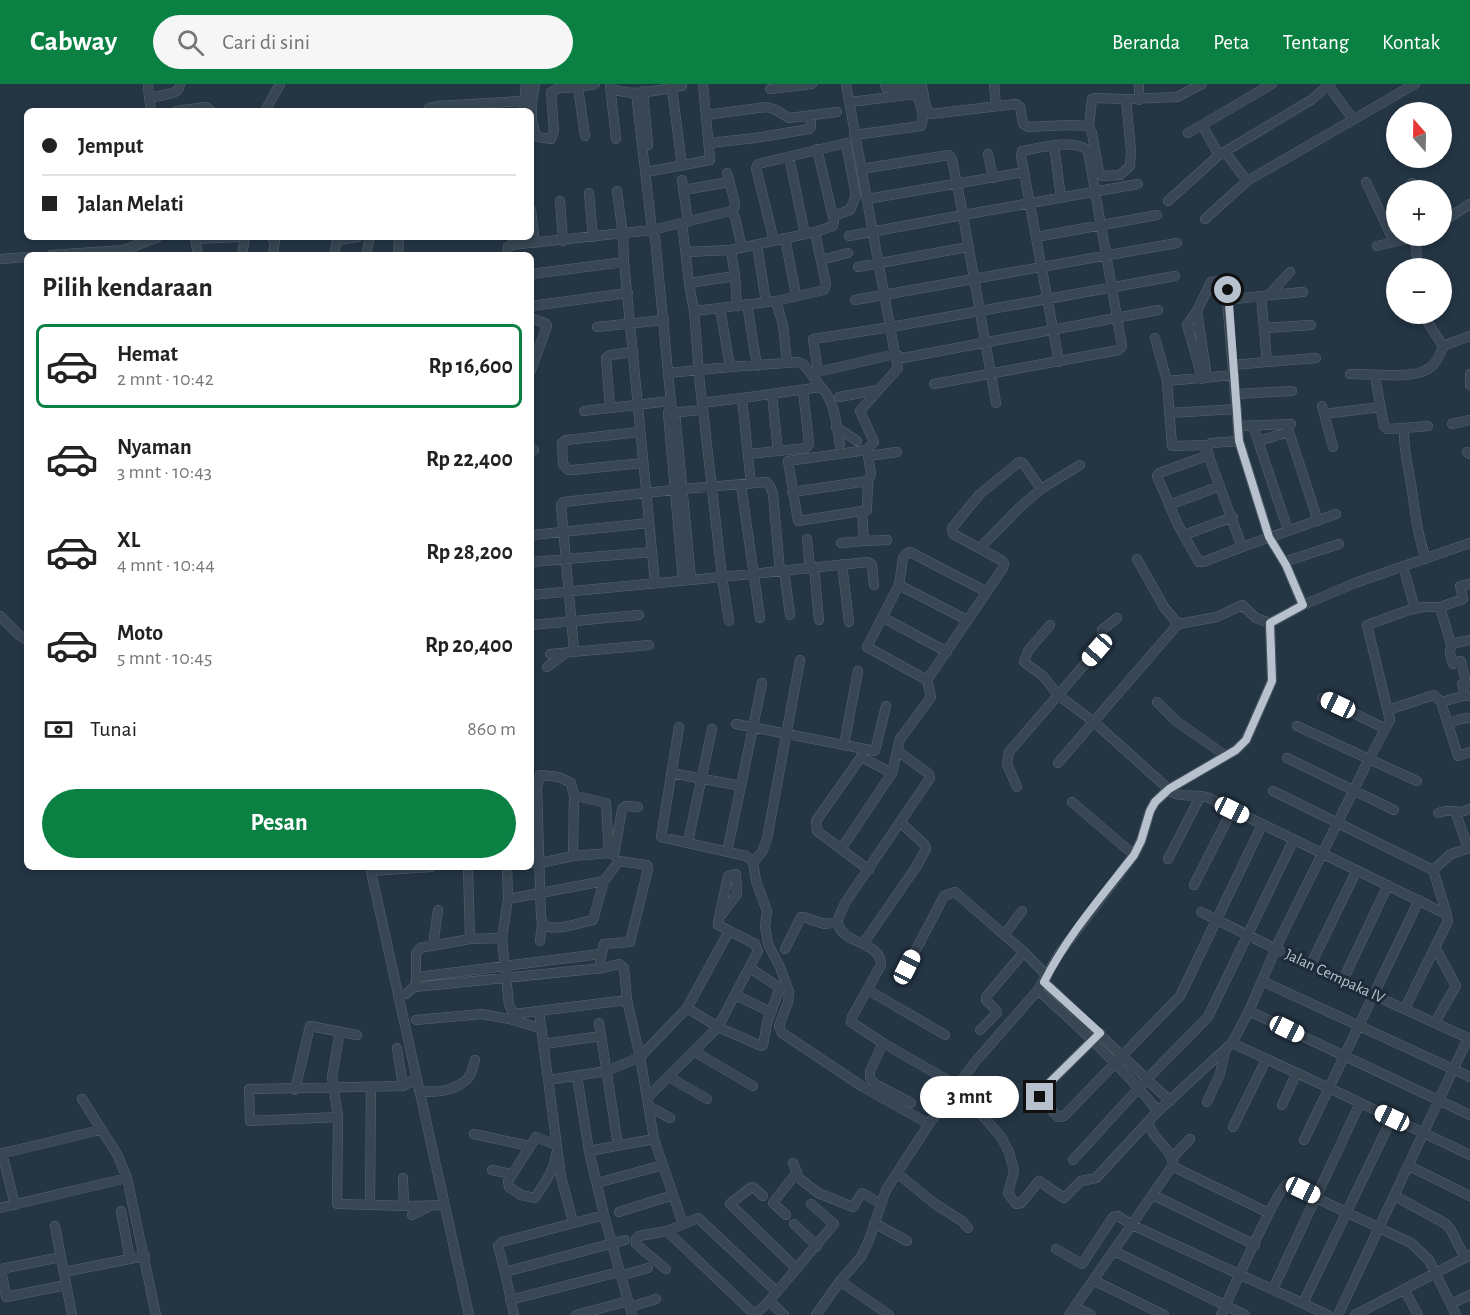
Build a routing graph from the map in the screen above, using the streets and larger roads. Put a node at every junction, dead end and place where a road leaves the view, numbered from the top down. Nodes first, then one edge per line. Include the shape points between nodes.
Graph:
1 (148, 84) edge
2 (180, 84) edge
3 (280, 84) edge
4 (526, 84) edge
5 (535, 84) edge
6 (595, 84) edge
7 (701, 84) edge
8 (812, 84) edge
9 (846, 84) edge
10 (885, 84) edge
11 (994, 84) edge
12 (1139, 84) edge
13 (1202, 84) edge
14 (1272, 84) edge
15 (1328, 84) edge
16 (1415, 84) edge
17 (682, 85) edge
18 (922, 85) edge
19 (611, 86) edge
20 (579, 87) junction
21 (672, 88) junction
22 (770, 89) dead end
23 (640, 92) junction
24 (149, 98) junction
25 (1126, 99) junction
26 (1139, 100) junction
27 (523, 101) junction
28 (850, 102) junction
29 (996, 106) junction
30 (151, 108) edge
31 (267, 108) edge
32 (432, 108) edge
33 (470, 108) edge
34 (523, 108) edge
35 (532, 108) edge
36 (837, 112) dead end
37 (706, 115) junction
38 (810, 115) junction
39 (787, 117) junction
40 (1353, 119) junction
41 (1202, 125) junction
42 (1089, 126) junction
43 (534, 130) edge
44 (790, 132) junction
45 (1188, 133) dead end
46 (854, 135) junction
47 (585, 136) dead end
48 (616, 139) dead end
49 (710, 143) junction
50 (1054, 145) junction
51 (817, 149) junction
52 (988, 154) dead end
53 (1222, 154) junction
54 (789, 157) junction
55 (682, 166) junction
56 (861, 169) junction
57 (1024, 172) junction
58 (649, 176) junction
59 (993, 177) junction
60 (682, 180) dead end
61 (1247, 181) junction
62 (1366, 182) dead end
63 (957, 184) junction
64 (1138, 184) dead end
65 (684, 190) junction
66 (617, 191) dead end
67 (1095, 192) junction
68 (589, 193) dead end
69 (1061, 198) junction
70 (867, 199) junction
71 (560, 201) dead end
72 (1168, 201) dead end
73 (1030, 203) junction
74 (1470, 204) edge
75 (730, 212) junction
76 (963, 215) junction
77 (1157, 215) dead end
78 (833, 216) junction
79 (1452, 216) edge
80 (1205, 219) dead end
81 (685, 223) junction
82 (1101, 225) junction
83 (1386, 225) edge
84 (655, 232) junction
85 (873, 232) junction
86 (810, 233) junction
87 (534, 235) edge
88 (623, 235) junction
89 (593, 237) junction
90 (849, 237) dead end
91 (1036, 237) junction
92 (785, 238) junction
93 (151, 240) edge
94 (563, 241) junction
95 (774, 241) junction
96 (535, 243) junction
97 (1177, 243) dead end
98 (1386, 244) edge
99 (757, 245) junction
100 (1377, 246) dead end
101 (968, 247) junction
102 (742, 248) junction
103 (731, 250) junction
104 (124, 252) edge
105 (507, 252) edge
106 (686, 252) junction
107 (848, 253) dead end
108 (1106, 255) junction
109 (24, 257) edge
110 (0, 259) edge
111 (821, 260) junction
112 (624, 262) junction
113 (879, 262) junction
114 (858, 267) dead end
115 (1041, 267) junction
116 (1290, 272) dead end
117 (534, 274) edge
118 (735, 276) junction
119 (1175, 276) dead end
120 (974, 279) junction
121 (689, 283) junction
122 (1112, 287) junction
123 (1303, 292) dead end
124 (628, 293) junction
125 (796, 295) junction
126 (885, 295) junction
127 (1265, 295) junction
128 (1047, 298) junction
129 (855, 300) dead end
130 (1227, 300) junction
131 (771, 301) junction
132 (742, 305) junction
133 (534, 306) edge
134 (720, 308) junction
135 (1158, 310) dead end
136 (694, 311) junction
137 (979, 311) junction
138 (534, 319) edge
139 (1118, 319) junction
140 (664, 320) junction
141 (630, 322) junction
142 (1429, 324) edge
143 (1311, 326) dead end
144 (597, 327) dead end
145 (891, 327) junction
146 (1264, 327) junction
147 (1053, 331) junction
148 (1470, 336) edge
149 (1155, 338) dead end
150 (985, 343) junction
151 (1443, 346) junction
152 (633, 352) junction
153 (895, 354) junction
154 (1316, 358) dead end
155 (534, 362) edge
156 (787, 362) junction
157 (1059, 362) junction
158 (1267, 362) junction
159 (1233, 365) junction
160 (757, 366) junction
161 (730, 367) junction
162 (700, 370) junction
163 (990, 373) junction
164 (668, 374) junction
165 (1350, 374) dead end
166 (1470, 374) edge
167 (1234, 375) junction
168 (1375, 376) junction
169 (1204, 378) junction
170 (1167, 381) junction
171 (934, 384) dead end
172 (1470, 385) edge
173 (821, 387) junction
174 (803, 390) junction
175 (878, 390) junction
176 (1292, 391) dead end
177 (1237, 394) junction
178 (772, 395) junction
179 (839, 397) dead end
180 (742, 398) junction
181 (996, 403) dead end
182 (638, 405) junction
183 (703, 406) junction
184 (1380, 407) junction
185 (610, 408) junction
186 (671, 408) junction
187 (1237, 410) junction
188 (584, 411) dead end
189 (1169, 413) junction
190 (1470, 420) edge
191 (1291, 424) dead end
192 (1452, 424) dead end
193 (1238, 426) junction
194 (1253, 426) junction
195 (1428, 426) dead end
196 (837, 427) junction
197 (1404, 428) junction
198 (640, 432) junction
199 (857, 441) dead end
200 (1239, 441) junction
201 (1258, 441) junction
202 (840, 445) dead end
203 (1333, 447) dead end
204 (1209, 450) junction
205 (778, 451) junction
206 (897, 452) dead end
207 (868, 453) junction
208 (748, 454) junction
209 (643, 463) junction
210 (1080, 465) dead end
211 (868, 481) junction
212 (746, 485) junction
213 (712, 486) junction
214 (1220, 486) junction
215 (678, 489) junction
216 (1041, 489) junction
217 (792, 492) junction
218 (646, 493) junction
219 (1169, 505) junction
220 (862, 511) junction
221 (1336, 514) dead end
222 (1233, 517) junction
223 (1318, 520) junction
224 (649, 523) junction
225 (1288, 530) junction
226 (562, 531) junction
227 (534, 535) edge
228 (1184, 535) junction
229 (1269, 537) junction
230 (807, 539) dead end
231 (887, 540) dead end
232 (864, 541) junction
233 (841, 543) dead end
234 (1470, 543) edge
235 (1339, 544) dead end
236 (1242, 547) junction
237 (980, 549) junction
238 (652, 552) junction
239 (566, 559) junction
240 (1137, 559) dead end
241 (1426, 559) junction
242 (534, 562) edge
243 (1284, 562) junction
244 (842, 564) junction
245 (1403, 566) junction
246 (812, 567) junction
247 (782, 570) junction
248 (754, 574) junction
249 (722, 577) junction
250 (687, 580) junction
251 (655, 583) junction
252 (1470, 584) edge
253 (874, 585) dead end
254 (899, 585) junction
255 (569, 591) junction
256 (987, 592) junction
257 (534, 595) edge
258 (1467, 598) edge
259 (1303, 605) junction
260 (1440, 607) junction
261 (1414, 609) junction
262 (639, 615) dead end
263 (790, 615) dead end
264 (0, 616) edge
265 (882, 616) junction
266 (760, 618) dead end
267 (1117, 618) dead end
268 (819, 620) dead end
269 (967, 620) junction
270 (729, 621) dead end
271 (571, 622) junction
272 (849, 622) dead end
273 (1270, 623) junction
274 (1178, 624) junction
275 (534, 625) edge
276 (1050, 625) dead end
277 (24, 638) edge
278 (1470, 640) edge
279 (1451, 644) junction
280 (649, 645) dead end
281 (571, 651) junction
282 (946, 652) junction
283 (550, 654) dead end
284 (800, 660) dead end
285 (547, 667) dead end
286 (858, 671) dead end
287 (927, 680) junction
288 (762, 683) dead end
289 (1058, 695) junction
290 (1467, 696) edge
291 (1322, 698) dead end
292 (1157, 702) dead end
293 (1441, 702) junction
294 (886, 706) dead end
295 (1388, 710) junction
296 (1468, 718) dead end
297 (1094, 722) junction
298 (736, 724) dead end
299 (1448, 724) junction
300 (1297, 726) dead end
301 (679, 727) dead end
302 (1384, 728) junction
303 (712, 729) dead end
304 (753, 729) junction
305 (787, 736) junction
306 (844, 745) junction
307 (1470, 752) edge
308 (898, 753) junction
309 (1226, 756) junction
310 (1287, 758) dead end
311 (1369, 759) junction
312 (1058, 763) dead end
313 (671, 773) junction
314 (892, 773) junction
315 (703, 778) junction
316 (1417, 781) dead end
317 (741, 786) junction
318 (1017, 787) dead end
319 (1169, 789) junction
320 (1273, 791) dead end
321 (1354, 792) junction
322 (574, 794) junction
323 (1200, 797) junction
324 (1072, 802) dead end
325 (606, 803) junction
326 (626, 806) junction
327 (638, 807) dead end
328 (1470, 809) edge
329 (1232, 810) junction
330 (1394, 810) dead end
331 (1438, 813) dead end
332 (1457, 813) junction
333 (1339, 822) junction
334 (900, 823) junction
335 (1262, 825) junction
336 (1294, 839) junction
337 (688, 842) junction
338 (1469, 848) edge
339 (841, 849) junction
340 (727, 852) junction
341 (1323, 853) junction
342 (1134, 855) junction
343 (573, 856) junction
344 (614, 856) junction
345 (1168, 859) dead end
346 (753, 862) junction
347 (536, 863) edge
348 (370, 870) edge
349 (468, 870) edge
350 (507, 870) edge
351 (869, 870) junction
352 (1357, 870) junction
353 (1433, 870) junction
354 (604, 881) junction
355 (1194, 885) dead end
356 (1388, 885) junction
357 (542, 893) junction
358 (508, 899) junction
359 (1419, 900) junction
360 (438, 910) dead end
361 (1022, 911) dead end
362 (1201, 912) dead end
363 (1447, 915) junction
364 (719, 918) dead end
365 (1217, 919) junction
366 (838, 922) junction
367 (542, 923) junction
368 (729, 931) junction
369 (1248, 934) junction
370 (1004, 936) junction
371 (502, 938) junction
372 (470, 939) junction
373 (540, 941) dead end
374 (863, 944) junction
375 (433, 945) junction
376 (1276, 948) junction
377 (785, 949) dead end
378 (1436, 949) junction
379 (1024, 952) junction
380 (600, 954) junction
381 (1310, 966) junction
382 (505, 967) junction
383 (907, 967) dead end
384 (603, 968) junction
385 (750, 968) junction
386 (506, 978) junction
387 (1342, 980) junction
388 (1262, 981) junction
389 (416, 982) junction
390 (1043, 983) junction
391 (867, 990) junction
392 (1374, 994) junction
393 (735, 995) junction
394 (398, 996) junction
395 (627, 1000) junction
396 (510, 1008) junction
397 (687, 1008) junction
398 (1405, 1008) junction
399 (539, 1011) junction
400 (1249, 1011) junction
401 (771, 1012) junction
402 (503, 1019) junction
403 (416, 1020) dead end
404 (1435, 1022) junction
405 (599, 1023) dead end
406 (1358, 1026) junction
407 (718, 1027) junction
408 (542, 1029) junction
409 (980, 1030) dead end
410 (340, 1031) junction
411 (357, 1035) dead end
412 (945, 1035) dead end
413 (601, 1036) junction
414 (1096, 1037) junction
415 (1469, 1039) edge
416 (883, 1043) junction
417 (544, 1044) junction
418 (1229, 1046) junction
419 (397, 1048) dead end
420 (695, 1052) junction
421 (1122, 1056) junction
422 (1343, 1056) junction
423 (640, 1057) junction
424 (475, 1060) dead end
425 (1266, 1060) junction
426 (1115, 1063) junction
427 (1453, 1070) junction
428 (607, 1071) junction
429 (1296, 1074) junction
430 (577, 1076) junction
431 (669, 1077) junction
432 (1470, 1077) edge
433 (416, 1079) junction
434 (1147, 1079) junction
435 (548, 1080) junction
436 (956, 1085) junction
437 (403, 1086) junction
438 (753, 1086) dead end
439 (333, 1087) junction
440 (371, 1087) junction
441 (1139, 1087) junction
442 (1329, 1088) junction
443 (296, 1090) junction
444 (419, 1090) junction
445 (82, 1099) dead end
446 (707, 1100) dead end
447 (1438, 1100) junction
448 (648, 1101) junction
449 (1170, 1101) junction
450 (1207, 1102) dead end
451 (911, 1103) dead end
452 (1360, 1103) junction
453 (1282, 1105) dead end
454 (1158, 1111) junction
455 (1470, 1115) edge
456 (338, 1117) junction
457 (670, 1118) dead end
458 (1392, 1118) junction
459 (1148, 1122) junction
460 (929, 1124) junction
461 (1233, 1127) dead end
462 (100, 1130) junction
463 (1424, 1132) junction
464 (474, 1134) dead end
465 (1190, 1138) dead end
466 (654, 1139) junction
467 (1304, 1140) dead end
468 (555, 1144) junction
469 (618, 1145) junction
470 (529, 1146) junction
471 (589, 1151) junction
472 (1, 1154) edge
473 (1470, 1155) edge
474 (1073, 1160) dead end
475 (793, 1163) dead end
476 (1173, 1163) junction
477 (663, 1165) junction
478 (1408, 1166) junction
479 (492, 1170) dead end
480 (897, 1173) junction
481 (512, 1174) junction
482 (795, 1175) junction
483 (126, 1178) junction
484 (403, 1178) dead end
485 (597, 1183) junction
486 (673, 1195) junction
487 (1153, 1195) junction
488 (763, 1196) dead end
489 (1316, 1196) junction
490 (1395, 1196) junction
491 (1470, 1196) edge
492 (880, 1203) junction
493 (444, 1204) junction
494 (811, 1204) dead end
495 (15, 1205) junction
496 (370, 1205) junction
497 (404, 1206) junction
498 (430, 1206) junction
499 (0, 1208) edge
500 (121, 1211) dead end
501 (1346, 1211) junction
502 (619, 1212) dead end
503 (1269, 1213) junction
504 (412, 1215) dead end
505 (604, 1215) junction
506 (786, 1215) dead end
507 (573, 1222) junction
508 (874, 1223) junction
509 (683, 1224) junction
510 (794, 1224) dead end
511 (1132, 1225) junction
512 (55, 1226) dead end
513 (1380, 1227) junction
514 (968, 1228) dead end
515 (667, 1231) junction
516 (625, 1240) dead end
517 (907, 1241) dead end
518 (612, 1244) junction
519 (1255, 1245) junction
520 (817, 1246) junction
521 (1056, 1249) dead end
522 (1114, 1251) junction
523 (145, 1256) junction
524 (1467, 1256) edge
525 (61, 1257) junction
526 (130, 1259) junction
527 (648, 1268) dead end
528 (666, 1269) dead end
529 (797, 1269) junction
530 (64, 1272) junction
531 (505, 1272) junction
532 (1435, 1273) junction
533 (619, 1274) junction
534 (1240, 1274) junction
535 (1094, 1280) junction
536 (840, 1281) junction
537 (66, 1285) junction
538 (1273, 1289) junction
539 (1404, 1289) junction
540 (777, 1292) junction
541 (1470, 1295) edge
542 (656, 1299) dead end
543 (510, 1300) junction
544 (769, 1301) junction
545 (1303, 1303) junction
546 (1376, 1304) junction
547 (1451, 1304) junction
548 (1226, 1305) junction
549 (630, 1308) edge
550 (1072, 1311) edge
551 (72, 1315) edge
552 (156, 1315) edge
553 (469, 1315) edge
554 (514, 1315) edge
555 (576, 1315) edge
556 (784, 1315) edge
557 (816, 1315) edge
558 (889, 1315) edge
559 (1091, 1315) edge
560 (1164, 1315) edge
561 (1221, 1315) edge
562 (1245, 1315) edge
563 (1328, 1315) edge
564 (1338, 1315) edge
565 (1355, 1315) edge
566 (1382, 1315) edge
567 (1418, 1315) edge
568 (1456, 1315) edge

1 - 24 street
2 - 24 street via 173,93
3 - 31 street
4 - 27 street
5 - 35 street
6 - 20 street
7 - 17 street
7 - 37 street
8 - 22 street
9 - 28 street
10 - 18 street via 886,88
11 - 29 street
12 - 26 street
13 - 26 street via 1177,97
14 - 41 street
15 - 40 street
15 - 53 street via 1311,100
16 - 40 street
17 - 21 street
18 - 29 street via 931,114
19 - 23 street via 626,93
19 - 48 street
20 - 43 street via 551,92 551,139 538,137
20 - 47 street
21 - 23 street
21 - 55 street
23 - 58 street
24 - 30 street
25 - 26 street
25 - 42 street via 1092,99
25 - 42 street via 1131,161 1125,172 1113,176 1100,174
27 - 33 street
27 - 34 street
28 - 46 street
28 - 46 street via 915,94 923,120 921,126
29 - 42 street via 1019,105 1023,124 1028,127
32 - 33 street
36 - 38 street
37 - 39 street via 766,107
37 - 49 street
38 - 39 street
38 - 44 street via 810,128
39 - 44 street
40 - 61 street
41 - 45 street
41 - 53 street
44 - 49 street
46 - 56 street
49 - 55 street via 710,160
50 - 57 street via 1021,152
50 - 67 street via 1086,149
50 - 69 street
51 - 54 street
51 - 78 street
51 - 78 street via 844,142 847,145 856,196 850,210
52 - 59 street
53 - 61 street
53 - 72 street
54 - 86 street
54 - 95 street via 756,166
55 - 58 street
56 - 63 street via 947,154 952,159
56 - 70 street
57 - 59 street
57 - 73 street
58 - 84 street
59 - 63 street
60 - 65 street
61 - 80 street
62 - 83 street
63 - 70 street
63 - 76 street
64 - 67 street
65 - 75 street via 728,177 735,203
65 - 81 street
66 - 88 street
67 - 69 street
67 - 82 street
68 - 89 street
69 - 73 street
70 - 85 street
71 - 94 street
73 - 76 street
73 - 91 street
74 - 79 street
75 - 81 street
75 - 102 street via 735,217
76 - 85 street
76 - 101 street
77 - 82 street
78 - 86 street via 832,228
81 - 84 street
81 - 106 street
82 - 91 street
82 - 108 street
84 - 88 street
84 - 140 street
85 - 90 street
85 - 113 street
86 - 92 street
86 - 111 street
87 - 96 street
88 - 89 street
88 - 112 street
89 - 94 street
91 - 115 street
92 - 95 street
92 - 125 street
93 - 104 street
94 - 96 street
95 - 99 street
96 - 105 street via 511,245
97 - 108 street
98 - 100 street
99 - 102 street
99 - 131 street
101 - 113 street
101 - 120 street
102 - 103 street
103 - 106 street
103 - 118 street
106 - 121 street
107 - 111 street
108 - 115 street
108 - 122 street
109 - 110 street
111 - 125 street via 826,288
112 - 117 street
112 - 124 street
113 - 114 street
113 - 126 street
115 - 120 street
115 - 128 street
116 - 127 street
118 - 121 street
118 - 132 street
119 - 122 street
120 - 126 street
120 - 137 street
121 - 136 street
122 - 128 street
122 - 139 street
123 - 127 street
124 - 133 street
124 - 141 street
125 - 131 street
126 - 129 street
126 - 145 street
127 - 130 street
127 - 146 street
128 - 137 street
128 - 147 street
130 - 159 street
130 - 169 street via 1226,286 1214,280 1187,325 1199,352
131 - 132 street
131 - 156 street via 783,324
132 - 134 street
132 - 160 street
134 - 136 street
134 - 161 street
135 - 139 street
136 - 162 street
137 - 145 street
137 - 150 street
138 - 155 street via 547,326
139 - 147 street
139 - 157 street via 1122,345 1119,350
140 - 141 street
140 - 164 street
141 - 144 street
141 - 152 street
142 - 151 street
143 - 146 street
145 - 153 street
145 - 153 street via 813,339 818,372
146 - 158 street
147 - 150 street
147 - 157 street
148 - 151 street
149 - 170 street
150 - 153 street via 903,358
150 - 163 street
151 - 168 street via 1436,362 1422,372
152 - 182 street
152 - 185 street via 606,358
153 - 175 street via 898,368
154 - 158 street
156 - 160 street
156 - 173 street via 804,365
157 - 163 street
158 - 159 street
159 - 167 street
160 - 161 street
161 - 162 street
162 - 164 street
162 - 183 street
163 - 171 street
163 - 181 street
164 - 186 street
165 - 168 street
166 - 172 street
167 - 169 street
167 - 177 street
168 - 184 street
169 - 170 street
170 - 189 street
173 - 174 street
173 - 196 street via 831,399
174 - 178 street
174 - 205 street via 808,447
175 - 179 street
175 - 207 street via 860,411 874,442
176 - 177 street
177 - 187 street
178 - 180 street
178 - 205 street
180 - 183 street
180 - 208 street
182 - 185 street
182 - 186 street
182 - 198 street
183 - 186 street
183 - 213 street
184 - 197 street via 1385,428
184 - 203 street via 1323,410
185 - 188 street
186 - 215 street
187 - 189 street
187 - 193 street
189 - 204 street via 1172,446
190 - 192 street
191 - 194 street
193 - 194 street
193 - 200 street
194 - 201 street
195 - 197 street
196 - 199 street
196 - 202 street
197 - 241 street via 1406,462
198 - 209 street
198 - 209 street via 566,440 562,443 563,464 573,470
200 - 204 street via 1213,443
200 - 229 street
201 - 223 street via 1289,432
201 - 225 street
204 - 214 street
204 - 219 street via 1158,474
205 - 208 street
206 - 207 street
207 - 211 street
207 - 217 street via 788,461
208 - 212 street
209 - 218 street
210 - 216 street
211 - 217 street
211 - 220 street via 867,510
212 - 213 street
212 - 247 street via 767,482 770,486
212 - 248 street
213 - 215 street
213 - 249 street
214 - 219 street
214 - 222 street
215 - 218 street
215 - 250 street
216 - 237 street
216 - 237 street via 1019,462 980,494 951,529
217 - 220 street via 798,520
218 - 224 street
218 - 226 street via 563,502
219 - 228 street
220 - 232 street
221 - 223 street
222 - 228 street
222 - 236 street
223 - 225 street
224 - 226 street
224 - 238 street
225 - 229 street
226 - 227 street
226 - 239 street
228 - 236 street via 1198,562
229 - 236 street
229 - 243 street
230 - 246 street
231 - 232 street
232 - 233 street
234 - 241 street
235 - 243 street
237 - 256 street via 1004,565
238 - 239 street
238 - 251 street
239 - 242 street
239 - 255 street
240 - 274 street
241 - 245 street
243 - 259 street
244 - 246 street
244 - 253 street via 871,563
244 - 272 street
245 - 259 street
245 - 261 street
246 - 247 street
246 - 268 street
247 - 248 street
247 - 263 street
248 - 249 street
248 - 266 street
249 - 250 street
249 - 270 street
250 - 251 street
251 - 255 street
252 - 258 street via 1460,586
254 - 256 street via 903,558 910,552
254 - 265 street
254 - 269 street
255 - 257 street
255 - 271 street
256 - 269 street
258 - 260 street
259 - 273 street
260 - 261 street
260 - 279 street
261 - 295 street via 1367,626
262 - 271 street
264 - 277 street
265 - 282 street
265 - 287 street via 867,649
267 - 289 street via 1102,630 1100,647
269 - 282 street
271 - 275 street
271 - 281 street
273 - 274 street via 1253,616 1242,605 1217,617
273 - 309 street via 1271,685 1246,740
274 - 297 street
276 - 289 street via 1028,651 1024,662 1043,676
278 - 279 street
279 - 290 street via 1453,664 1461,661
280 - 281 street
281 - 283 street
281 - 285 street
282 - 287 street
284 - 305 street
286 - 306 street
287 - 308 street via 931,697 900,739
288 - 304 street
289 - 297 street
289 - 318 street via 1008,752 1007,764
290 - 293 street
291 - 302 street
292 - 309 street via 1176,721
293 - 295 street via 1434,695
293 - 299 street
294 - 306 street via 874,751
295 - 302 street via 1390,720
296 - 299 street
297 - 312 street
297 - 319 street
298 - 304 street
299 - 307 street via 1458,756
300 - 311 street
301 - 313 street
302 - 311 street
303 - 315 street
304 - 305 street
304 - 317 street
305 - 306 street
305 - 346 street via 767,839
308 - 314 street
308 - 334 street via 930,778
309 - 319 street
310 - 321 street
311 - 316 street
311 - 321 street
313 - 315 street
313 - 337 street via 661,837
314 - 339 street
314 - 339 street via 861,757 816,821 817,831
315 - 317 street
315 - 337 street
317 - 340 street
319 - 323 street via 1179,795
319 - 342 street via 1152,807
320 - 333 street
321 - 330 street
321 - 333 street
322 - 325 street
322 - 343 street
322 - 347 street via 569,781 539,777
323 - 329 street
323 - 345 street
324 - 342 street
325 - 326 street
325 - 344 street
326 - 327 street
326 - 344 street via 620,814
328 - 332 street
329 - 335 street
329 - 355 street
331 - 332 street
332 - 338 street
333 - 341 street
333 - 353 street
334 - 351 street
334 - 374 street via 926,849
335 - 336 street
335 - 365 street
336 - 341 street
336 - 369 street
337 - 340 street
338 - 353 street via 1451,854
339 - 351 street
340 - 346 street via 746,856
341 - 352 street
341 - 376 street
342 - 390 street via 1065,945
343 - 344 street
343 - 347 street
344 - 354 street
344 - 380 street via 645,864 648,869 630,942 607,942
346 - 460 street via 767,911 768,944 789,992 779,1026 782,1033 863,1087
347 - 357 street
348 - 394 street
349 - 372 street
350 - 358 street
351 - 366 street via 845,903
352 - 356 street
352 - 381 street
353 - 363 street
354 - 357 street
354 - 367 street via 593,920 554,928
356 - 359 street
356 - 387 street
357 - 358 street
357 - 367 street
358 - 371 street
359 - 363 street
359 - 392 street
360 - 375 street
361 - 370 street
362 - 365 street, Jalan Cempaka IV
363 - 378 street
364 - 368 street via 720,927
365 - 369 street, Jalan Cempaka IV
365 - 421 street via 1180,996
366 - 374 street via 846,934
366 - 377 street via 824,924 801,917
367 - 373 street
368 - 385 street via 758,948
368 - 397 street
369 - 376 street, Jalan Cempaka IV
369 - 434 street via 1208,1017
370 - 379 street
370 - 383 street via 955,892 950,893 944,896
371 - 372 street
371 - 382 street
372 - 375 street
374 - 391 street via 881,959
375 - 389 street via 417,951
376 - 381 street, Jalan Cempaka IV
376 - 388 street
378 - 398 street
378 - 404 street via 1456,986
379 - 390 street
379 - 409 street via 986,998 997,1013
380 - 382 street
380 - 384 street
381 - 387 street, Jalan Cempaka IV
382 - 386 street
382 - 389 street
384 - 386 street
384 - 395 street via 619,964 624,969
385 - 393 street
385 - 401 street via 780,988
386 - 389 street
386 - 396 street
387 - 392 street, Jalan Cempaka IV
388 - 400 street
388 - 406 street
389 - 394 street via 406,994
390 - 414 street
390 - 436 street
391 - 412 street
391 - 416 street via 851,1020
392 - 398 street, Jalan Cempaka IV
392 - 406 street
393 - 401 street
393 - 407 street
394 - 433 street
395 - 399 street
395 - 423 street
396 - 399 street via 514,1014
396 - 402 street
397 - 407 street
397 - 423 street
398 - 404 street, Jalan Cempaka IV
399 - 408 street
400 - 418 street
400 - 422 street
401 - 407 street via 763,1046
402 - 403 street via 482,1014
402 - 408 street
404 - 415 street, Jalan Cempaka IV
405 - 413 street
406 - 422 street
406 - 427 street
407 - 420 street
408 - 417 street
410 - 411 street
410 - 439 street
410 - 443 street via 310,1026
413 - 417 street
413 - 428 street
414 - 421 street
414 - 426 street
414 - 426 street via 1039,1093 1040,1097 1058,1117 1064,1116
415 - 427 street
416 - 436 street
416 - 451 street via 870,1078
417 - 435 street
418 - 425 street
418 - 449 street
418 - 450 street
419 - 437 street
420 - 431 street
420 - 438 street
421 - 426 street
421 - 434 street
422 - 442 street
422 - 447 street
423 - 428 street
423 - 448 street
424 - 444 street via 470,1076 460,1085 429,1093
425 - 429 street
425 - 461 street
426 - 441 street
427 - 432 street
427 - 447 street
428 - 430 street
428 - 469 street
429 - 442 street
429 - 453 street
430 - 435 street
430 - 471 street
431 - 446 street
431 - 448 street
433 - 437 street
433 - 444 street
434 - 441 street
434 - 449 street
435 - 468 street
436 - 459 street via 1001,1137 1009,1152 1014,1171 1008,1193 1016,1204 1022,1203 1039,1181 1066,1198 1081,1181 1096,1178
436 - 460 street
437 - 440 street
439 - 440 street
439 - 443 street
439 - 456 street
440 - 496 street
441 - 454 street
441 - 474 street
442 - 452 street
442 - 467 street
443 - 456 street via 249,1089 249,1120
444 - 493 street
445 - 462 street
447 - 455 street
447 - 463 street
448 - 457 street
448 - 466 street
449 - 454 street
452 - 458 street
452 - 489 street
454 - 459 street
456 - 496 street via 336,1202
458 - 463 street
458 - 501 street
459 - 476 street
460 - 480 street
462 - 472 street
462 - 483 street via 117,1154
463 - 473 street
463 - 478 street
464 - 470 street
465 - 476 street
466 - 469 street
466 - 477 street
468 - 470 street via 536,1137
468 - 481 street via 556,1160 535,1198 509,1187
468 - 507 street
469 - 471 street
470 - 481 street
471 - 485 street
472 - 495 street
475 - 482 street
476 - 487 street
476 - 503 street
477 - 485 street
477 - 486 street
478 - 490 street
478 - 491 street
479 - 481 street
480 - 492 street
480 - 514 street
482 - 492 street via 818,1193 853,1207 862,1193
482 - 506 street via 773,1203
483 - 495 street
483 - 523 street
484 - 497 street
485 - 505 street
486 - 502 street
486 - 509 street
487 - 511 street
487 - 519 street
488 - 529 street via 753,1187 730,1204
489 - 501 street
489 - 503 street via 1286,1184
489 - 538 street
490 - 513 street
490 - 524 street via 1446,1224
492 - 508 street
493 - 498 street
493 - 553 street
494 - 520 street via 834,1224
495 - 499 street
496 - 497 street
497 - 498 street
498 - 504 street
500 - 526 street
501 - 513 street
501 - 545 street
503 - 519 street
505 - 507 street
505 - 518 street
507 - 531 street via 500,1244
508 - 517 street
508 - 536 street via 861,1257
509 - 515 street
509 - 540 street via 698,1218
510 - 520 street
511 - 521 street via 1113,1216 1082,1264
511 - 522 street
511 - 534 street
512 - 525 street
513 - 532 street via 1411,1243 1429,1260
513 - 564 street
515 - 528 street via 636,1239 636,1244
515 - 544 street via 753,1313
516 - 518 street
518 - 531 street
518 - 533 street
519 - 534 street
520 - 529 street
522 - 535 street
522 - 548 street
523 - 526 street
523 - 552 street
524 - 532 street
525 - 530 street
525 - 537 street via 1,1269 2,1278 6,1297
526 - 530 street
527 - 533 street
529 - 540 street
530 - 537 street
531 - 543 street
532 - 539 street
532 - 547 street
533 - 543 street
533 - 549 street
534 - 538 street
534 - 548 street
535 - 550 street
535 - 560 street
536 - 557 street
536 - 558 street
537 - 551 street
538 - 545 street
539 - 546 street
539 - 567 street
540 - 544 street
541 - 547 street
542 - 549 street
543 - 554 street
544 - 556 street
545 - 563 street
546 - 565 street
546 - 566 street
547 - 568 street
548 - 561 street
548 - 562 street
549 - 555 street
550 - 559 street

